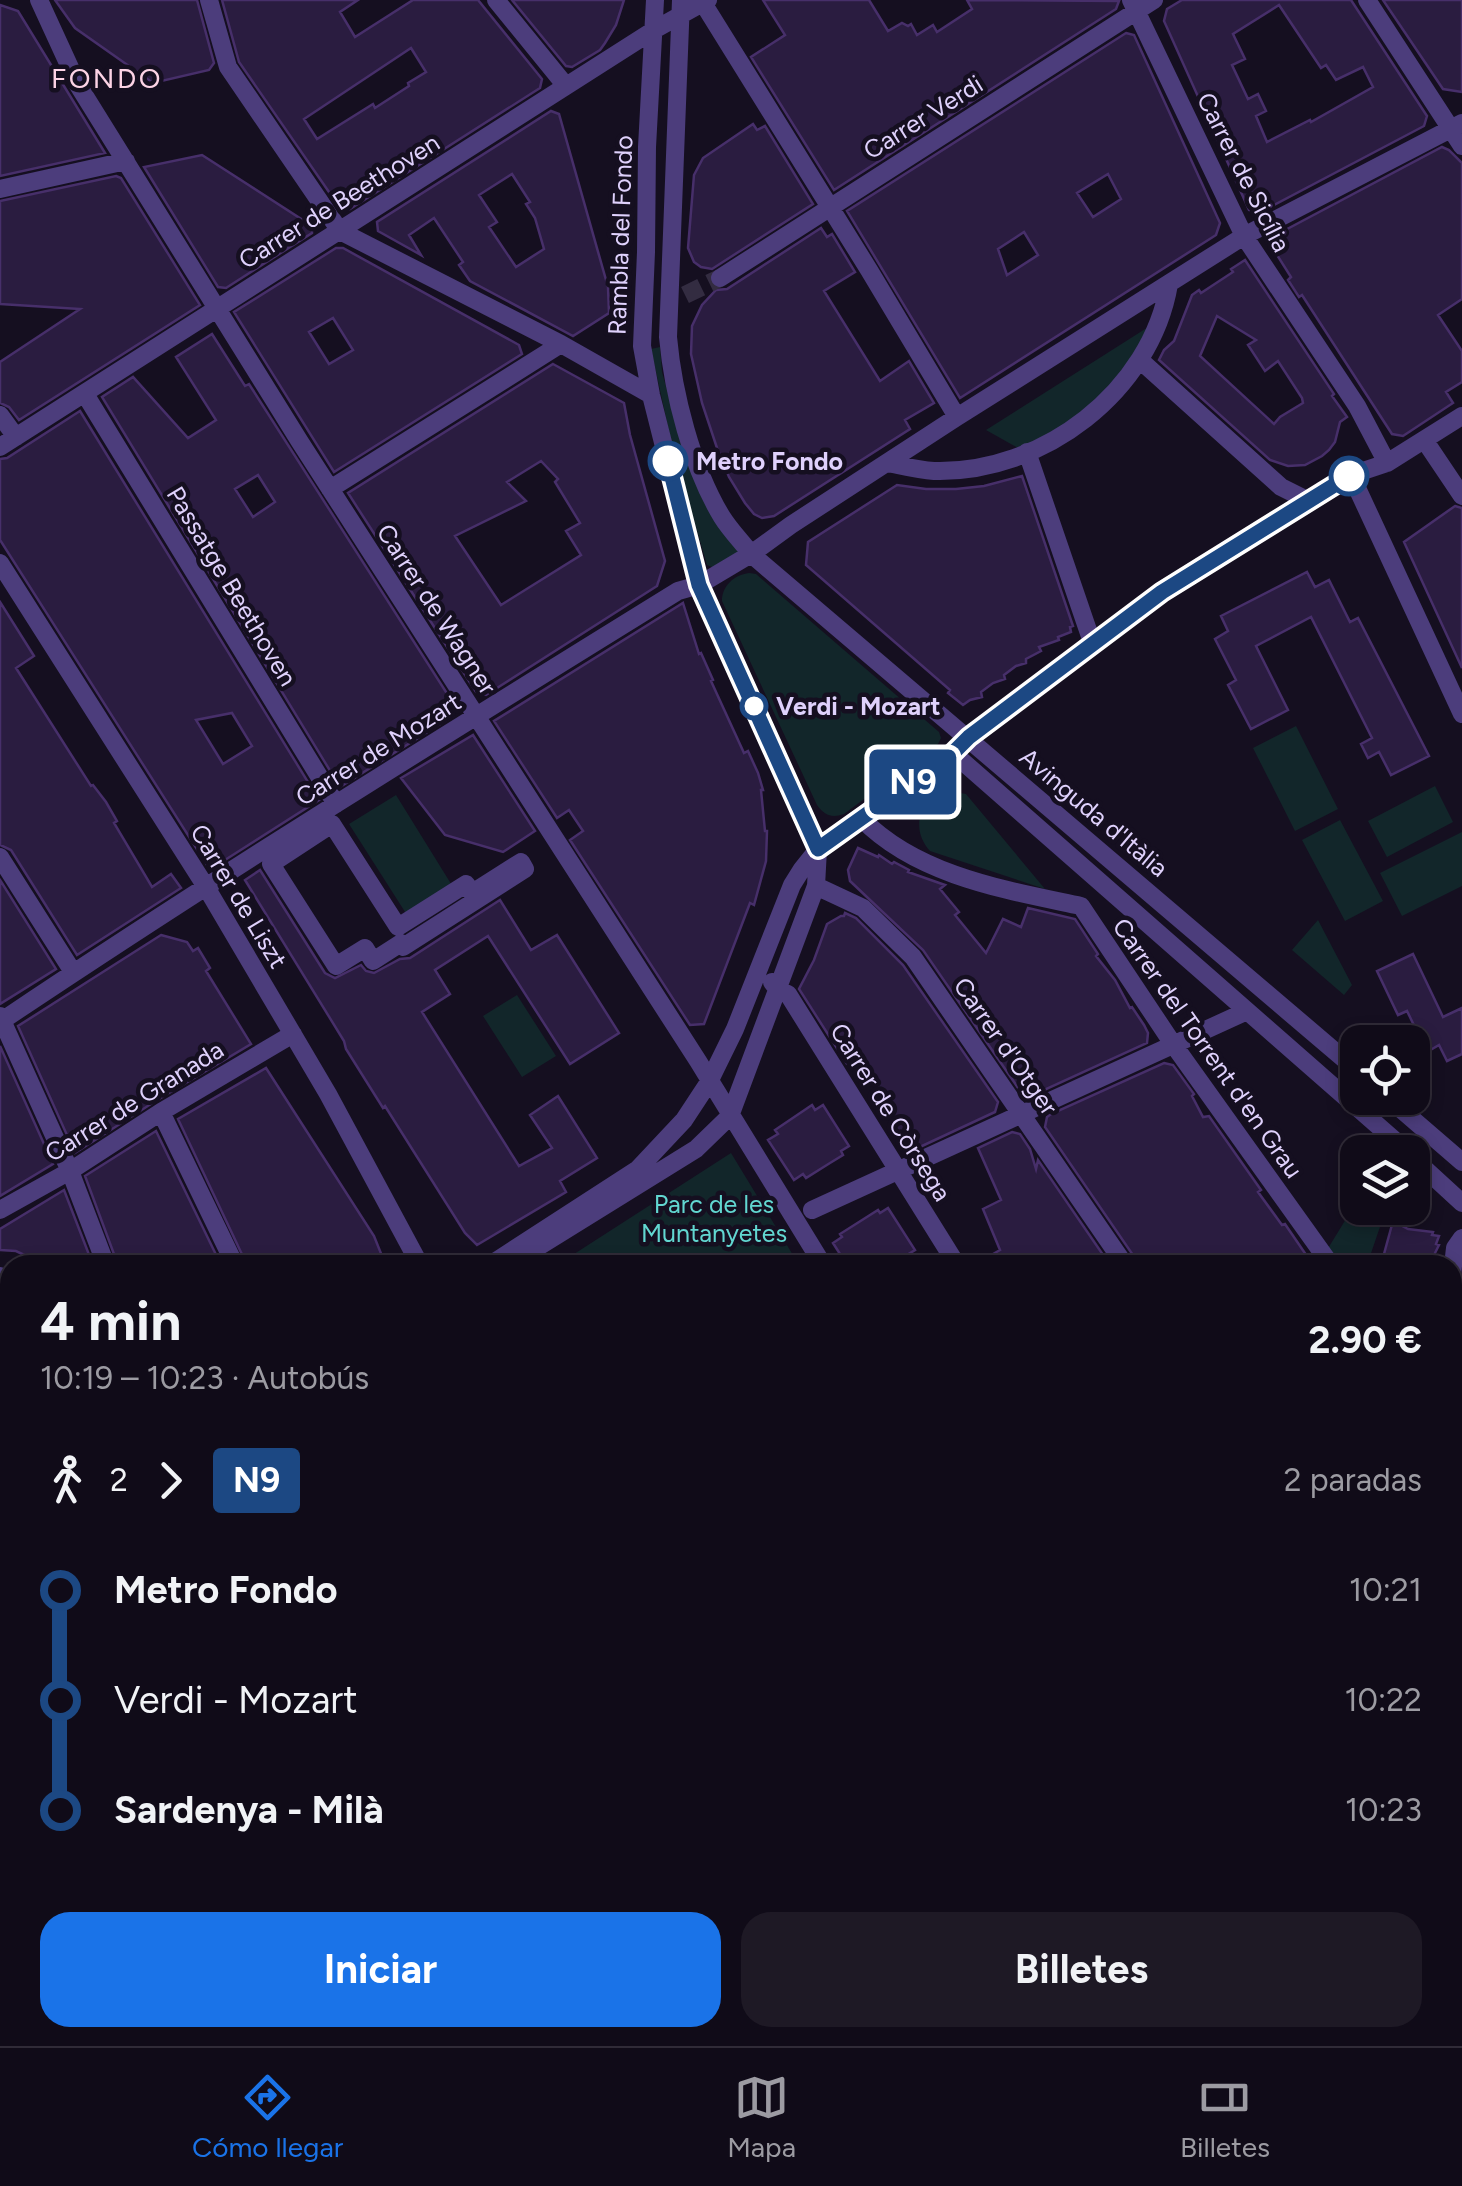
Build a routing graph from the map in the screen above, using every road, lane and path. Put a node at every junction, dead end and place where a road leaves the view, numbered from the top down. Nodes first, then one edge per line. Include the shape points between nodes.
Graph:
1 (39, 0) edge
2 (209, 0) edge
3 (496, 0) edge
4 (655, 0) edge
5 (1154, 0) edge
6 (1367, 0) edge
7 (705, 2) edge
8 (1134, 6) edge
9 (681, 7) edge
10 (654, 30) junction
11 (566, 86) junction
12 (1457, 126) edge
13 (1462, 146) edge
14 (126, 161) junction
15 (0, 189) edge
16 (829, 206) junction
17 (340, 230) junction
18 (1244, 236) junction
19 (720, 278) tunnel mouth
20 (1169, 284) junction
21 (677, 299) junction
22 (643, 306) junction
23 (217, 307) junction
24 (560, 344) junction
25 (1141, 360) junction
26 (86, 394) junction
27 (651, 395) junction
28 (0, 415) edge
29 (1462, 416) edge
30 (957, 417) junction
31 (1425, 440) junction
32 (8, 442) edge
33 (1027, 452) junction
34 (888, 463) junction
35 (1387, 463) junction
36 (1351, 475) junction
37 (330, 490) junction
38 (1462, 496) edge
39 (1310, 501) junction
40 (752, 554) junction
41 (0, 563) edge
42 (699, 585) junction
43 (1093, 644) junction
44 (1462, 714) edge
45 (476, 716) junction
46 (969, 737) junction
47 (953, 753) junction
48 (336, 804) junction
49 (862, 819) junction
50 (818, 849) junction
51 (0, 856) edge
52 (816, 886) junction
53 (206, 887) junction
54 (780, 919) junction
55 (403, 947) joint
56 (72, 972) junction
57 (778, 990) junction
58 (1248, 1011) junction
59 (1, 1019) edge
60 (293, 1034) junction
61 (1173, 1044) junction
62 (1340, 1056) edge
63 (710, 1082) junction
64 (161, 1112) junction
65 (1024, 1114) junction
66 (1408, 1115) edge
67 (730, 1116) junction
68 (1388, 1135) edge
69 (1462, 1162) edge
70 (897, 1170) junction
71 (70, 1171) junction
72 (1430, 1173) edge
73 (1462, 1203) edge
74 (0, 1210) edge
75 (812, 1210) dead end
76 (102, 1255) edge
77 (230, 1255) edge
78 (415, 1255) edge
79 (505, 1255) edge
80 (525, 1255) edge
81 (817, 1255) edge
82 (951, 1255) edge
83 (1118, 1255) edge
84 (1324, 1255) edge

1 - 14 street, Carrer de Wagner via 78,84
2 - 17 street via 228,67
3 - 11 street
4 - 10 street, Rambla del Fondo
5 - 8 street, Carrer Verdi
6 - 12 street
7 - 9 street, Carrer de Beethoven
7 - 16 street
8 - 16 street, Carrer Verdi
8 - 18 street, Carrer de Sicília
9 - 10 street, Carrer de Beethoven
9 - 21 street, Rambla del Fondo
10 - 11 street, Carrer de Beethoven
10 - 22 street, Rambla del Fondo
11 - 17 street, Carrer de Beethoven
12 - 13 street
12 - 18 street, Carrer de Mozart
14 - 15 street
14 - 23 street, Carrer de Wagner
16 - 19 street, Carrer Verdi
16 - 30 street
17 - 23 street, Carrer de Beethoven
17 - 24 street
18 - 20 street, Carrer de Mozart
18 - 35 street, Carrer de Sicília
20 - 25 street
20 - 30 street, Carrer de Mozart
21 - 22 street
21 - 40 street, Rambla del Fondo via 670,362 683,420 722,517
22 - 27 street, Rambla del Fondo
23 - 26 street, Carrer de Beethoven
23 - 37 street, Carrer de Wagner
24 - 27 street
24 - 37 street
25 - 33 street via 1093,412
25 - 39 street via 1281,487
26 - 32 street, Carrer de Beethoven
26 - 48 street, Passatge Beethoven
27 - 42 street, Rambla del Fondo
28 - 32 street
29 - 31 street
30 - 34 street, Carrer de Mozart
31 - 35 street
31 - 38 street
33 - 34 street via 946,470
33 - 43 street
34 - 40 street, Carrer de Mozart
35 - 36 street
36 - 39 street
36 - 44 street
37 - 45 street, Carrer de Wagner
39 - 43 street via 1162,592
40 - 42 street, Carrer de Mozart
40 - 46 street, Avinguda d'Itàlia
41 - 53 street, Carrer de Liszt
42 - 45 street, Carrer de Mozart via 678,591
42 - 50 street, Rambla del Fondo
43 - 46 street
45 - 48 street, Carrer de Mozart
45 - 63 street, Carrer de Wagner
46 - 47 street
46 - 62 street, Avinguda d'Itàlia
47 - 49 street
47 - 58 street, Avinguda d'Itàlia
48 - 53 street, Carrer de Mozart
49 - 50 street
49 - 61 street, Carrer del Torrent d'en Grau via 879,836 954,874 1080,906
50 - 52 street
50 - 54 street via 792,885
51 - 56 street
52 - 57 street
52 - 65 street, Carrer d'Otger via 863,908 914,957
53 - 56 street, Carrer de Mozart
53 - 60 street, Carrer de Liszt
54 - 57 street via 783,937 771,972
54 - 63 street
55 - 55 street via 525,869 521,862 472,893 466,884 398,927 332,824 271,864 336,966 365,948 373,961
56 - 59 street, Carrer de Mozart
57 - 67 street
57 - 70 street, Carrer de Còrsega via 788,994
58 - 61 street
58 - 68 street, Avinguda d'Itàlia
59 - 71 street
60 - 64 street, Carrer de Granada
60 - 78 street, Carrer de Liszt
61 - 65 street
61 - 84 street, Carrer del Torrent d'en Grau
63 - 67 street, Carrer de Wagner
63 - 79 street via 638,1169
64 - 71 street, Carrer de Granada
64 - 77 street
65 - 70 street
65 - 83 street, Carrer d'Otger
66 - 69 street
67 - 80 street via 696,1149
67 - 81 street, Carrer de Wagner
70 - 75 street
70 - 82 street, Carrer de Còrsega
71 - 74 street, Carrer de Granada
71 - 76 street
72 - 73 street, Avinguda d'Itàlia

